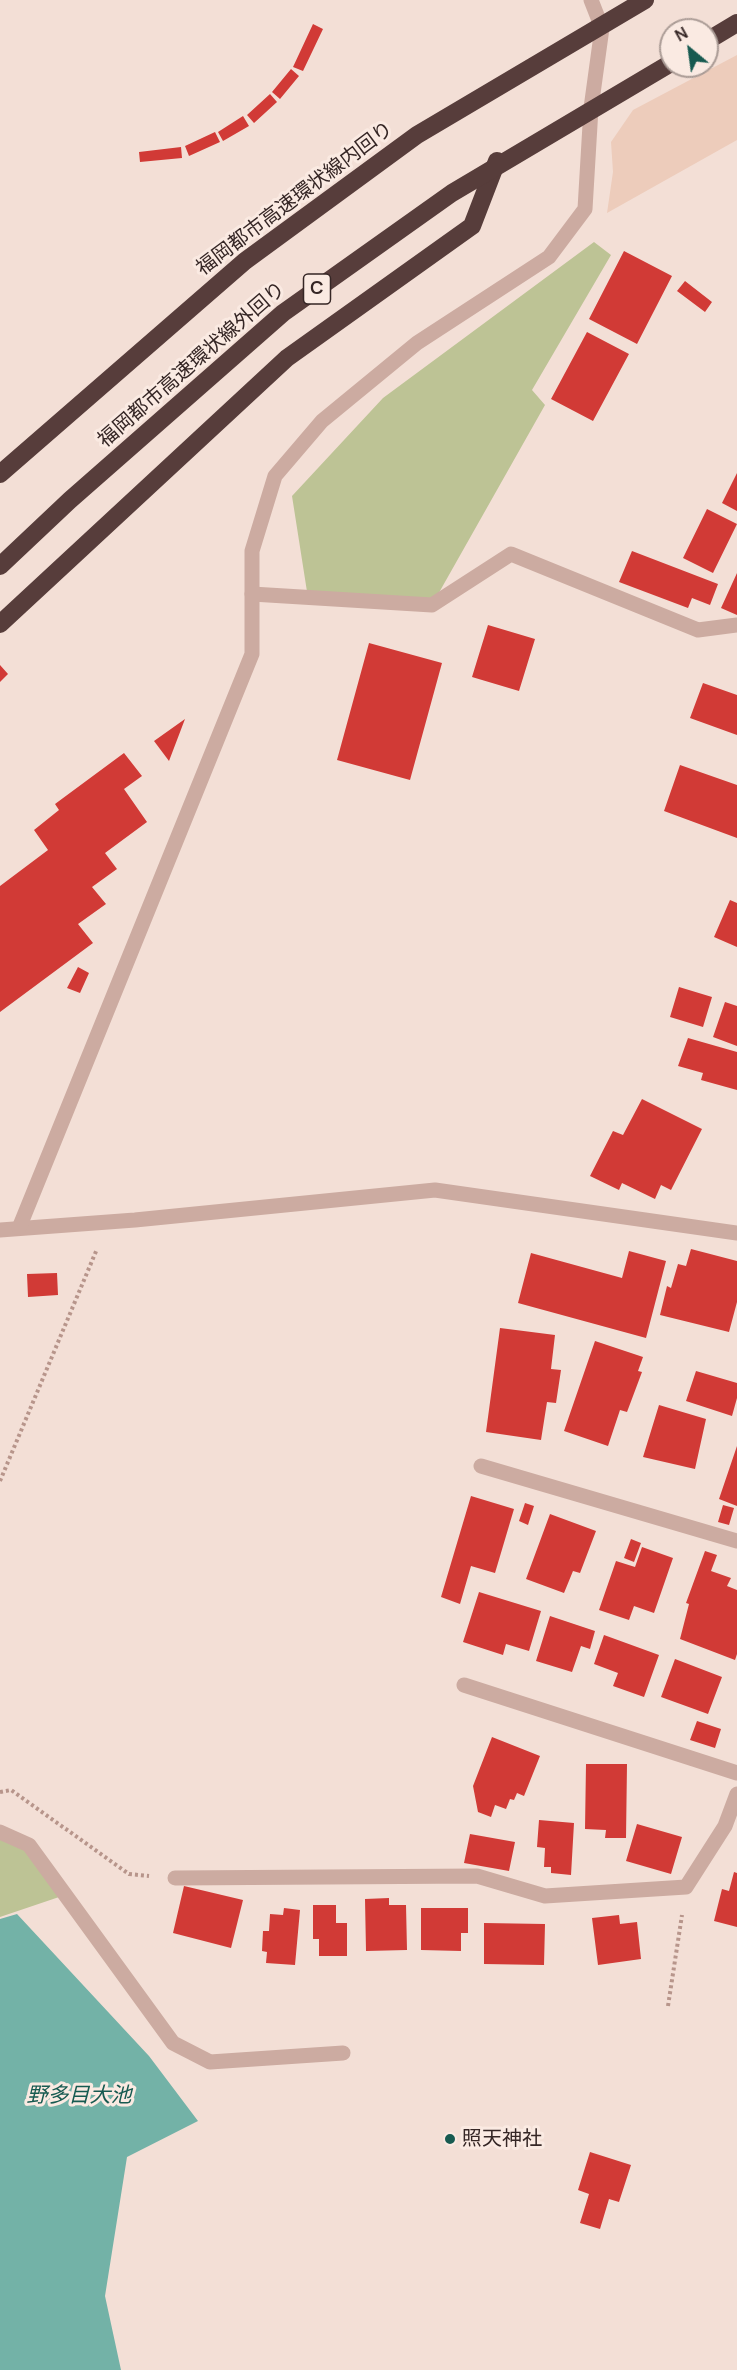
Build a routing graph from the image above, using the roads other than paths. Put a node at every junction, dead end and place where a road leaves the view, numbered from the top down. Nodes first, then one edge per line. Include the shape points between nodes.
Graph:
1 (591, 0) edge
2 (645, 0) edge
3 (737, 23) edge
4 (719, 34) edge
5 (659, 70) edge
6 (497, 161) dead end
7 (0, 474) edge
8 (0, 566) edge
9 (252, 594) junction
10 (0, 624) edge
11 (737, 625) edge
12 (19, 1228) junction
13 (0, 1230) edge
14 (737, 1233) edge
15 (481, 1466) dead end
16 (737, 1541) edge
17 (464, 1685) dead end
18 (737, 1773) edge
19 (737, 1794) edge
20 (731, 1829) edge
21 (0, 1832) edge
22 (175, 1878) road end
23 (343, 2053) dead end

1 - 9 street via 602,28 591,108 585,209 549,257 417,344 322,421 275,476 252,551
2 - 7 highway, 福岡都市高速環状線内回り, bridge via 417,135 245,261
3 - 4 highway
5 - 8 highway, 福岡都市高速環状線外回り / C, bridge via 452,193 283,314
6 - 10 highway via 472,226 287,358
9 - 11 street via 432,605 511,554 698,630
9 - 12 street via 252,654
12 - 13 street
12 - 14 street via 435,1190
15 - 16 street
17 - 18 street
19 - 20 street
20 - 22 street via 686,1887 545,1896 477,1876
21 - 23 street via 29,1845 173,2043 210,2062

